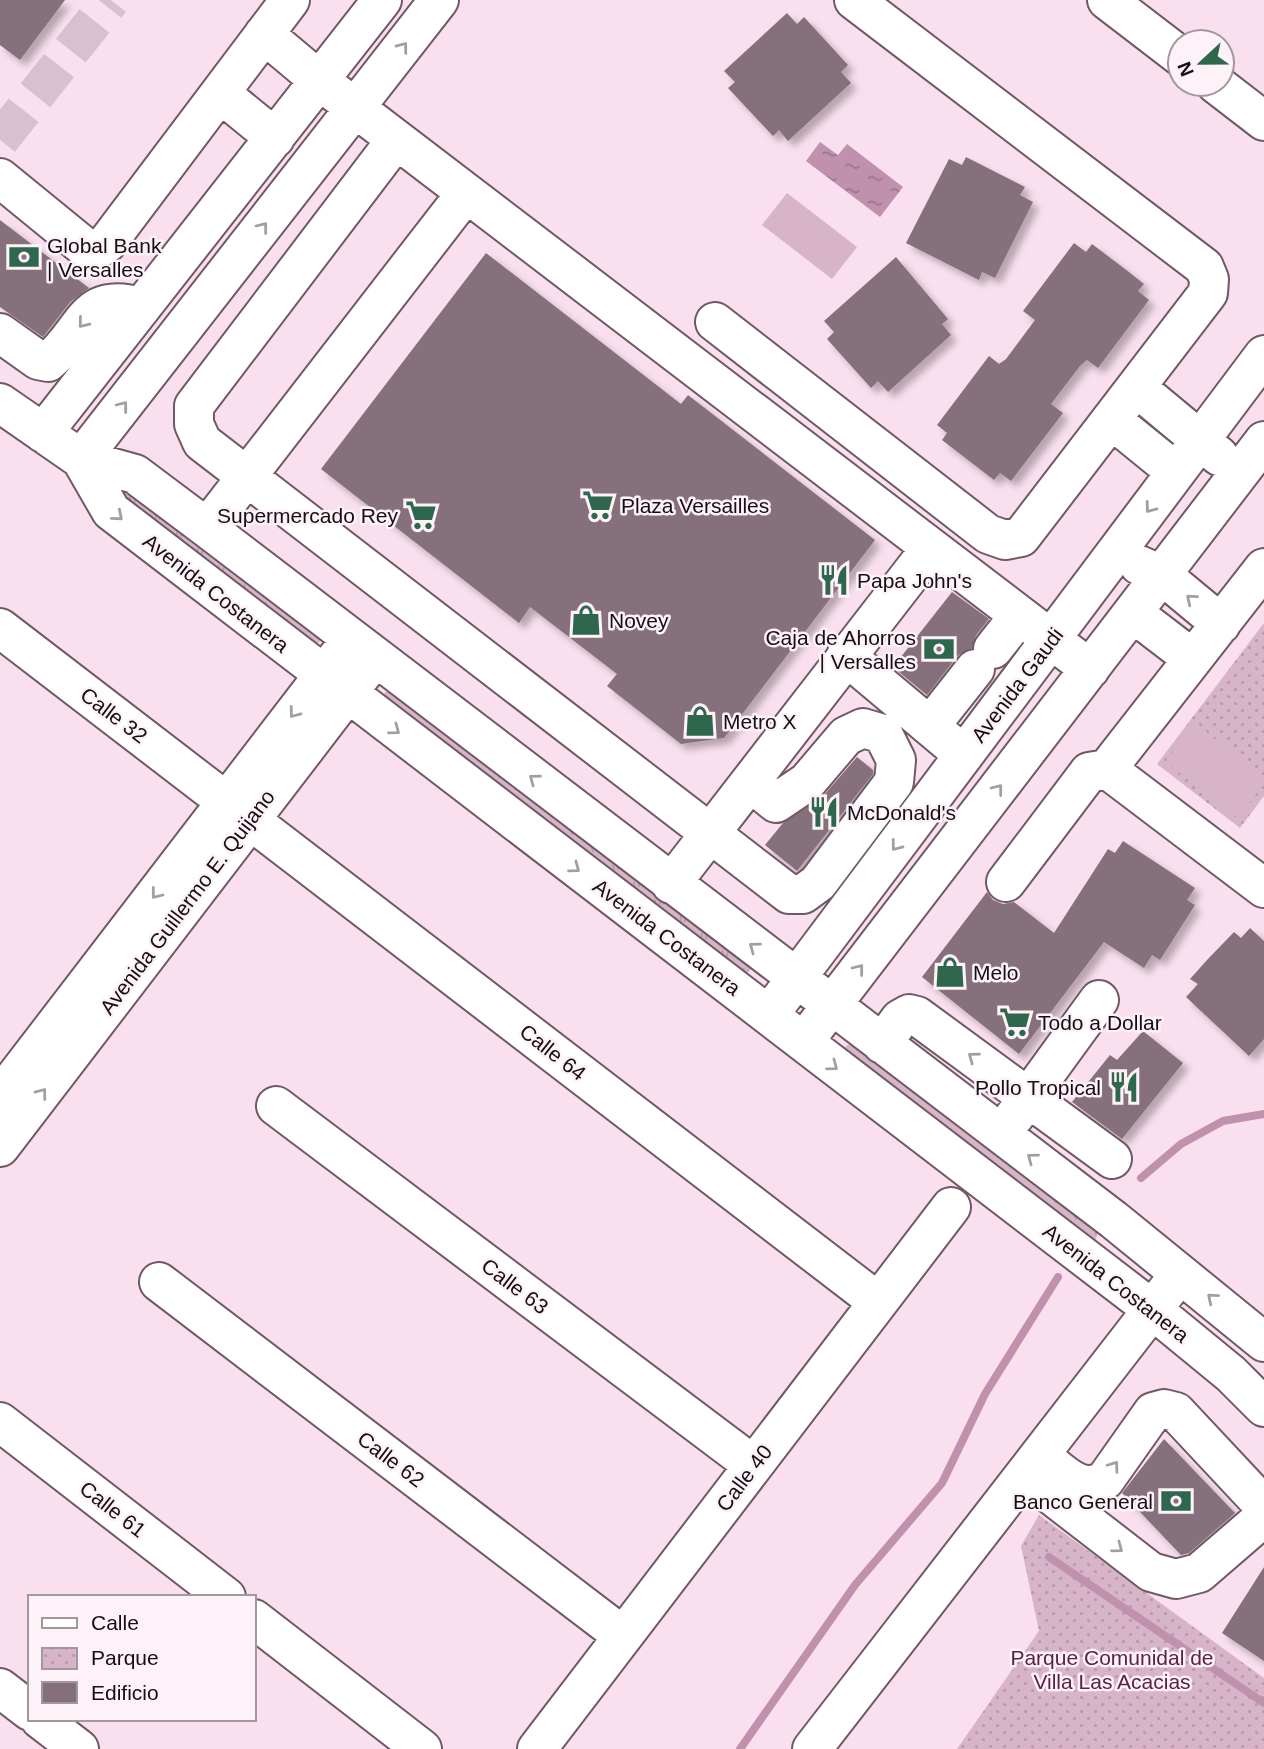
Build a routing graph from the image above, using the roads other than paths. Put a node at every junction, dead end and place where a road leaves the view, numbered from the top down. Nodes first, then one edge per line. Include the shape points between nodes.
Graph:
1 (290, 0) edge
2 (382, 0) edge
3 (439, 0) edge
4 (854, 0) edge
5 (1108, 0) edge
6 (264, 34) junction
7 (1166, 45) edge
8 (320, 81) junction
9 (220, 93) junction
10 (1234, 98) edge
11 (356, 109) junction
12 (1264, 121) edge
13 (275, 138) junction
14 (396, 139) junction
15 (0, 178) edge
16 (466, 193) junction
17 (141, 307) junction
18 (715, 322) dead end
19 (0, 333) edge
20 (1264, 355) edge
21 (1141, 381) junction
22 (0, 403) edge
23 (1112, 419) junction
24 (43, 433) junction
25 (1200, 440) junction
26 (1264, 442) edge
27 (81, 459) junction
28 (1176, 472) junction
29 (1240, 473) junction
30 (247, 476) junction
31 (207, 528) junction
32 (931, 548) junction
33 (1115, 554) junction
34 (1264, 568) edge
35 (1162, 575) junction
36 (1019, 616) junction
37 (1129, 617) junction
38 (1220, 624) junction
39 (0, 628) edge
40 (1051, 640) junction
41 (363, 649) junction
42 (846, 656) junction
43 (1189, 663) junction
44 (1090, 669) junction
45 (335, 684) junction
46 (930, 726) junction
47 (964, 755) junction
48 (1107, 769) junction
49 (750, 782) junction
50 (239, 810) junction
51 (709, 834) junction
52 (1258, 870) edge
53 (1006, 882) dead end
54 (671, 884) junction
55 (796, 979) junction
56 (1099, 1000) dead end
57 (831, 1006) junction
58 (768, 1015) junction
59 (803, 1043) junction
60 (882, 1044) junction
61 (0, 1097) edge
62 (1028, 1097) junction
63 (276, 1107) dead end
64 (1002, 1135) junction
65 (0, 1147) edge
66 (1112, 1159) dead end
67 (951, 1207) dead end
68 (1180, 1272) junction
69 (159, 1282) dead end
70 (878, 1303) junction
71 (1153, 1310) junction
72 (1264, 1342) edge
73 (1264, 1407) edge
74 (0, 1422) edge
75 (753, 1465) junction
76 (1033, 1466) junction
77 (1264, 1506) edge
78 (1264, 1517) edge
79 (223, 1595) edge
80 (256, 1621) edge
81 (623, 1636) junction
82 (0, 1688) edge
83 (28, 1709) edge
84 (43, 1721) edge
85 (79, 1749) edge
86 (422, 1749) edge
87 (537, 1749) edge
88 (812, 1749) edge

1 - 6 street
2 - 8 street
11 -> 3 street
4 - 21 street via 1204,267 1208,293
5 - 7 street
6 - 8 street
6 - 9 street
8 - 11 street
8 - 13 street
9 - 13 street
9 - 15 street via 98,249 87,249
10 - 12 street
11 - 14 street
27 -> 11 street
13 - 17 street
14 - 16 street
14 - 30 street via 194,406 194,424 202,442
16 - 30 street
16 - 32 street
17 -> 19 street via 119,300 98,305 48,362
17 - 24 street
18 - 23 street via 988,534 1005,540 1021,537
20 - 25 street, Avenida Gaudi
21 - 23 street
21 - 25 street via 1191,411
22 - 24 street, Avenida Costanera
23 - 28 street
24 - 27 street, Avenida Costanera
25 - 28 street, Avenida Gaudi
25 - 29 street
26 - 29 street
27 - 31 street, Avenida Costanera via 135,474
27 -> 45 street, Avenida Costanera via 111,511
28 -> 33 street, Avenida Gaudi
29 - 35 street
30 - 31 street
30 - 51 street
31 - 41 street, Avenida Costanera
32 - 36 street
32 - 42 street
33 - 35 street
33 - 40 street, Avenida Gaudi
34 - 38 street
35 - 37 street
38 -> 35 street
36 - 40 street
36 - 46 street
37 - 43 street
37 - 44 street
38 - 43 street
39 - 50 street, Calle 32
40 - 44 street
40 - 47 street, Avenida Gaudi
41 - 45 street, Avenida Guillermo E. Quijano
54 -> 41 street, Avenida Costanera
42 - 46 street
42 - 49 street
43 - 48 street
57 -> 44 street
45 - 50 street, Avenida Guillermo E. Quijano
45 -> 58 street, Avenida Costanera
46 - 47 street
47 -> 55 street, Avenida Gaudi
48 - 52 street
48 - 53 street via 1089,772
49 - 51 street
49 - 51 street via 776,803 807,782 846,736 863,728 883,734 896,760 894,782 818,883 803,894 789,894
50 -> 61 street, Avenida Guillermo E. Quijano
65 -> 50 street, Avenida Guillermo E. Quijano
50 - 70 street, Calle 64
51 - 54 street
55 -> 54 street, Avenida Costanera
55 - 57 street, Avenida Costanera
55 - 58 street, Avenida Gaudi
56 - 62 street
57 - 59 street
57 - 60 street, Avenida Costanera
58 - 59 street, Avenida Costanera
59 -> 71 street, Avenida Costanera
62 -> 60 street via 917,1016 900,1019
60 - 64 street, Avenida Costanera
62 - 64 street
62 - 66 street
63 - 75 street, Calle 63
68 -> 64 street, Avenida Costanera
67 - 70 street, Calle 40
68 - 71 street
72 -> 68 street, Avenida Costanera
69 - 81 street, Calle 62
70 - 75 street, Calle 40
71 - 73 street, Avenida Costanera
71 - 76 street
74 - 79 street, Calle 61
75 - 81 street, Calle 40
76 -> 77 street via 1094,1488 1105,1480 1153,1412 1164,1409 1176,1412
76 -> 78 street via 1142,1566 1176,1579 1199,1573
76 - 88 street
80 - 86 street
81 - 87 street, Calle 40
82 - 83 street
84 - 85 street

